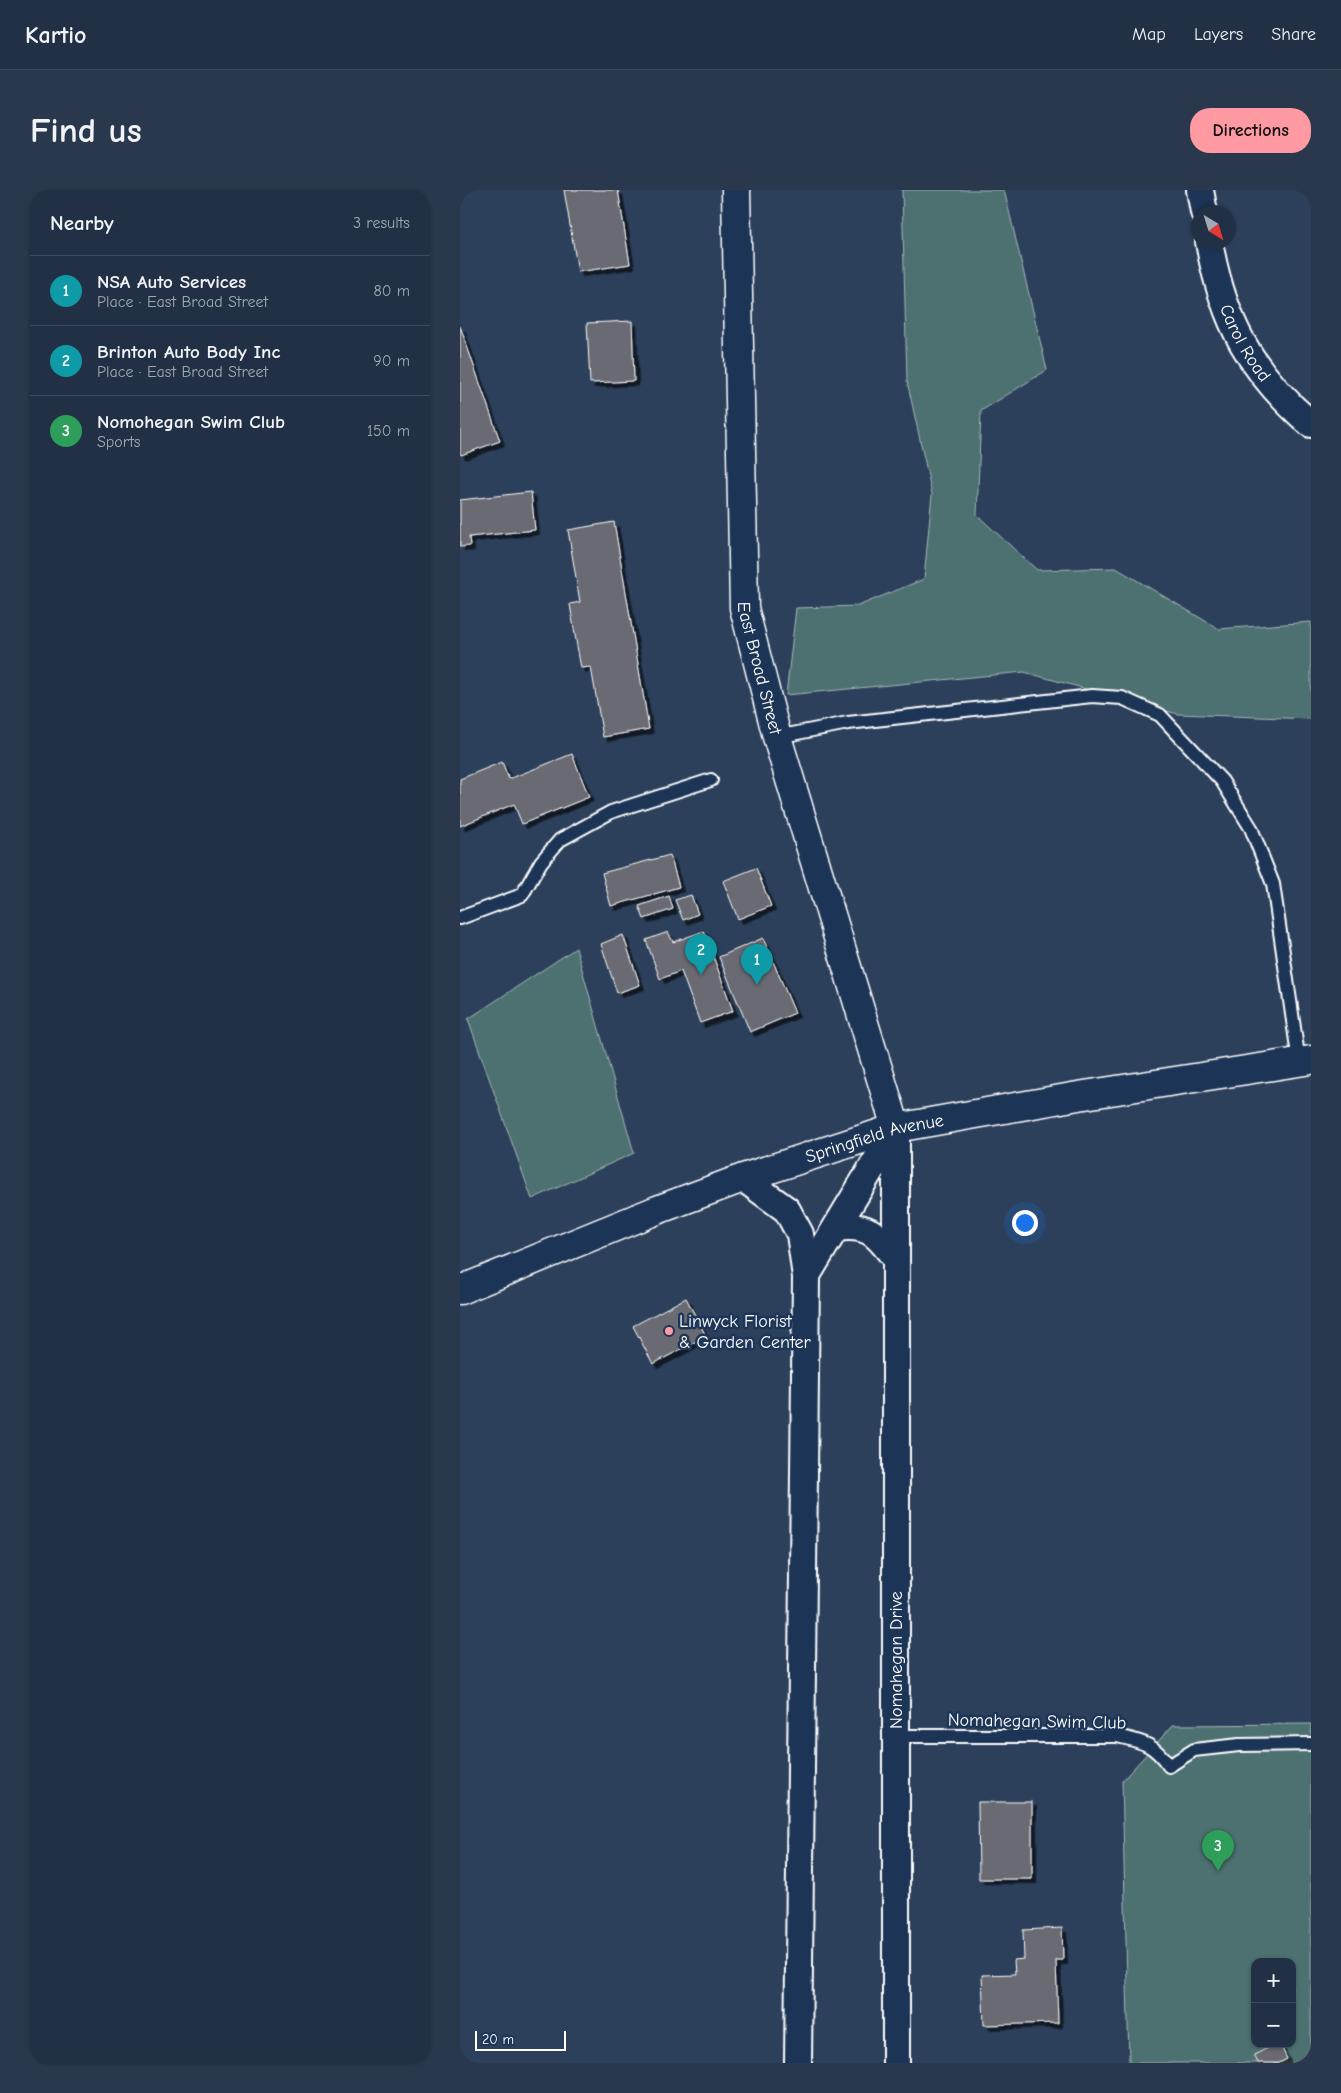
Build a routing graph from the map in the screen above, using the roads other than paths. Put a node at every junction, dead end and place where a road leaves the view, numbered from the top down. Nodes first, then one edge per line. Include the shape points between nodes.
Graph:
1 (736, 190) edge
2 (1200, 190) edge
3 (1203, 205) edge
4 (1210, 250) edge
5 (1311, 424) edge
6 (778, 737) junction
7 (711, 780) dead end
8 (460, 918) edge
9 (1305, 1061) edge
10 (896, 1128) junction
11 (743, 1178) junction
12 (836, 1228) junction
13 (895, 1258) junction
14 (806, 1277) junction
15 (460, 1290) edge
16 (896, 1736) junction
17 (1311, 1744) edge
18 (798, 2063) edge
19 (896, 2063) edge

1 - 6 street, East Broad Street via 744,608
2 - 3 street
4 - 5 street, Carol Road via 1216,280 1234,328 1262,377
6 - 9 lane via 848,722 1092,696 1122,698 1160,715 1222,781 1250,828 1274,884
6 - 10 street, East Broad Street
7 - 8 lane via 611,812 560,840 541,862 522,896
9 - 10 street, Springfield Avenue
10 - 11 street, Springfield Avenue
10 - 12 street
10 - 13 street, Nomahegan Drive
11 - 14 street via 787,1210 800,1234
11 - 15 street, Springfield Avenue
12 - 13 street via 851,1226 868,1230 880,1238
12 - 14 street
13 - 16 street, Nomahegan Drive
14 - 18 street
16 - 17 lane, Nomahegan Swim Club via 1116,1736 1145,1743 1157,1750 1169,1766 1194,1750 1240,1745
16 - 19 street, Nomahegan Drive

